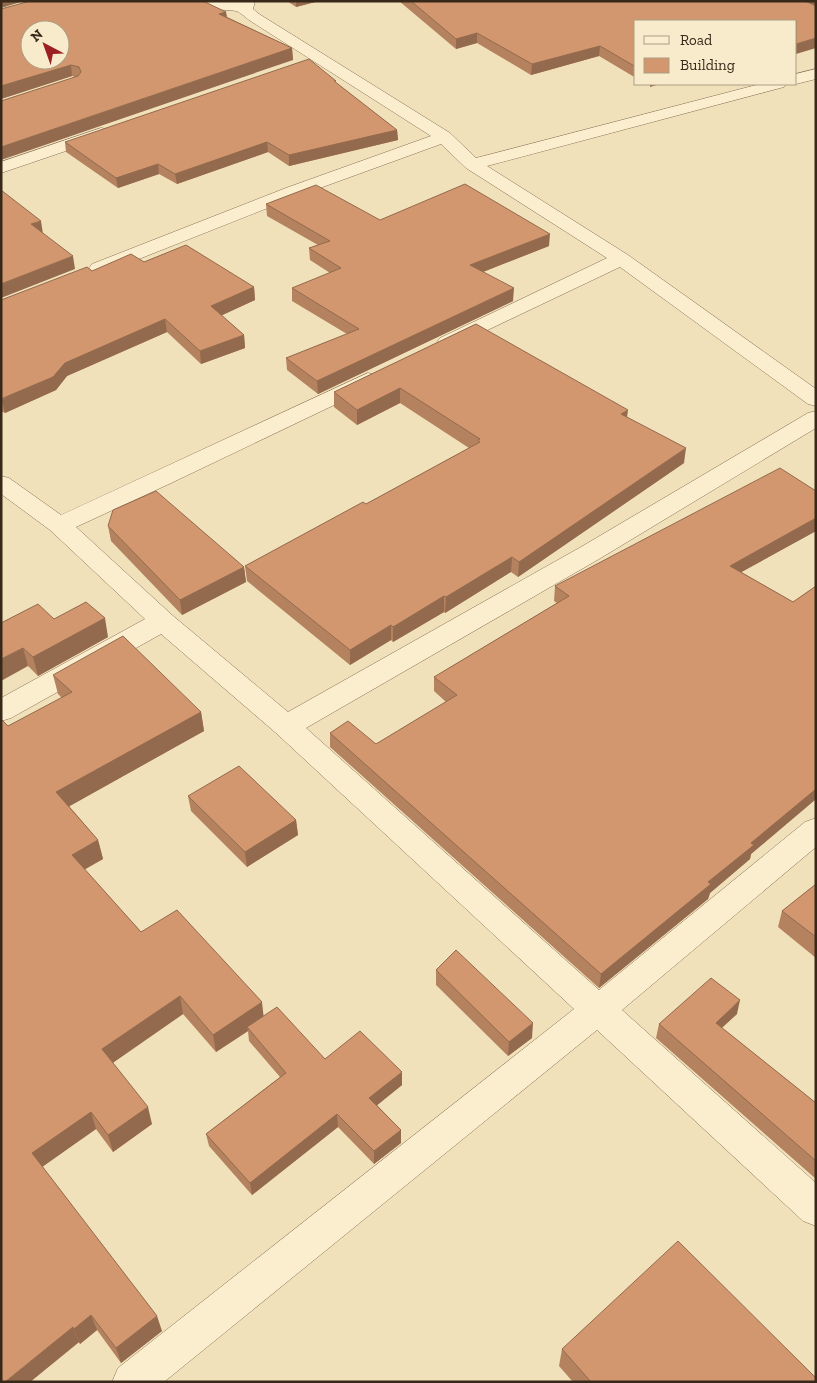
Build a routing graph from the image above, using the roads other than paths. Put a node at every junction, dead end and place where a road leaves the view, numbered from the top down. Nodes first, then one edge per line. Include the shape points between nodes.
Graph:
1 (196, 1) edge
2 (246, 4) edge
3 (319, 58) junction
4 (300, 64) edge
5 (816, 74) edge
6 (797, 79) edge
7 (774, 85) edge
8 (113, 129) edge
9 (444, 137) junction
10 (472, 164) junction
11 (1, 168) edge
12 (622, 259) junction
13 (83, 275) edge
14 (432, 350) edge
15 (387, 371) edge
16 (816, 400) edge
17 (816, 418) edge
18 (1, 483) edge
19 (59, 525) junction
20 (163, 621) junction
21 (1, 711) edge
22 (286, 726) junction
23 (816, 830) edge
24 (598, 1010) junction
25 (816, 1208) edge
26 (132, 1382) edge

1 - 2 street via 206,5
2 - 3 street via 246,11 254,17
3 - 4 street
3 - 9 street
5 - 6 street
7 - 10 street
8 - 11 street
9 - 10 street
9 - 13 street
10 - 12 street
12 - 14 street
12 - 16 street
15 - 19 street
17 - 22 street via 590,553
18 - 19 street
19 - 20 street
20 - 21 street
20 - 22 street
22 - 24 street
23 - 24 street
24 - 25 street
24 - 26 street

